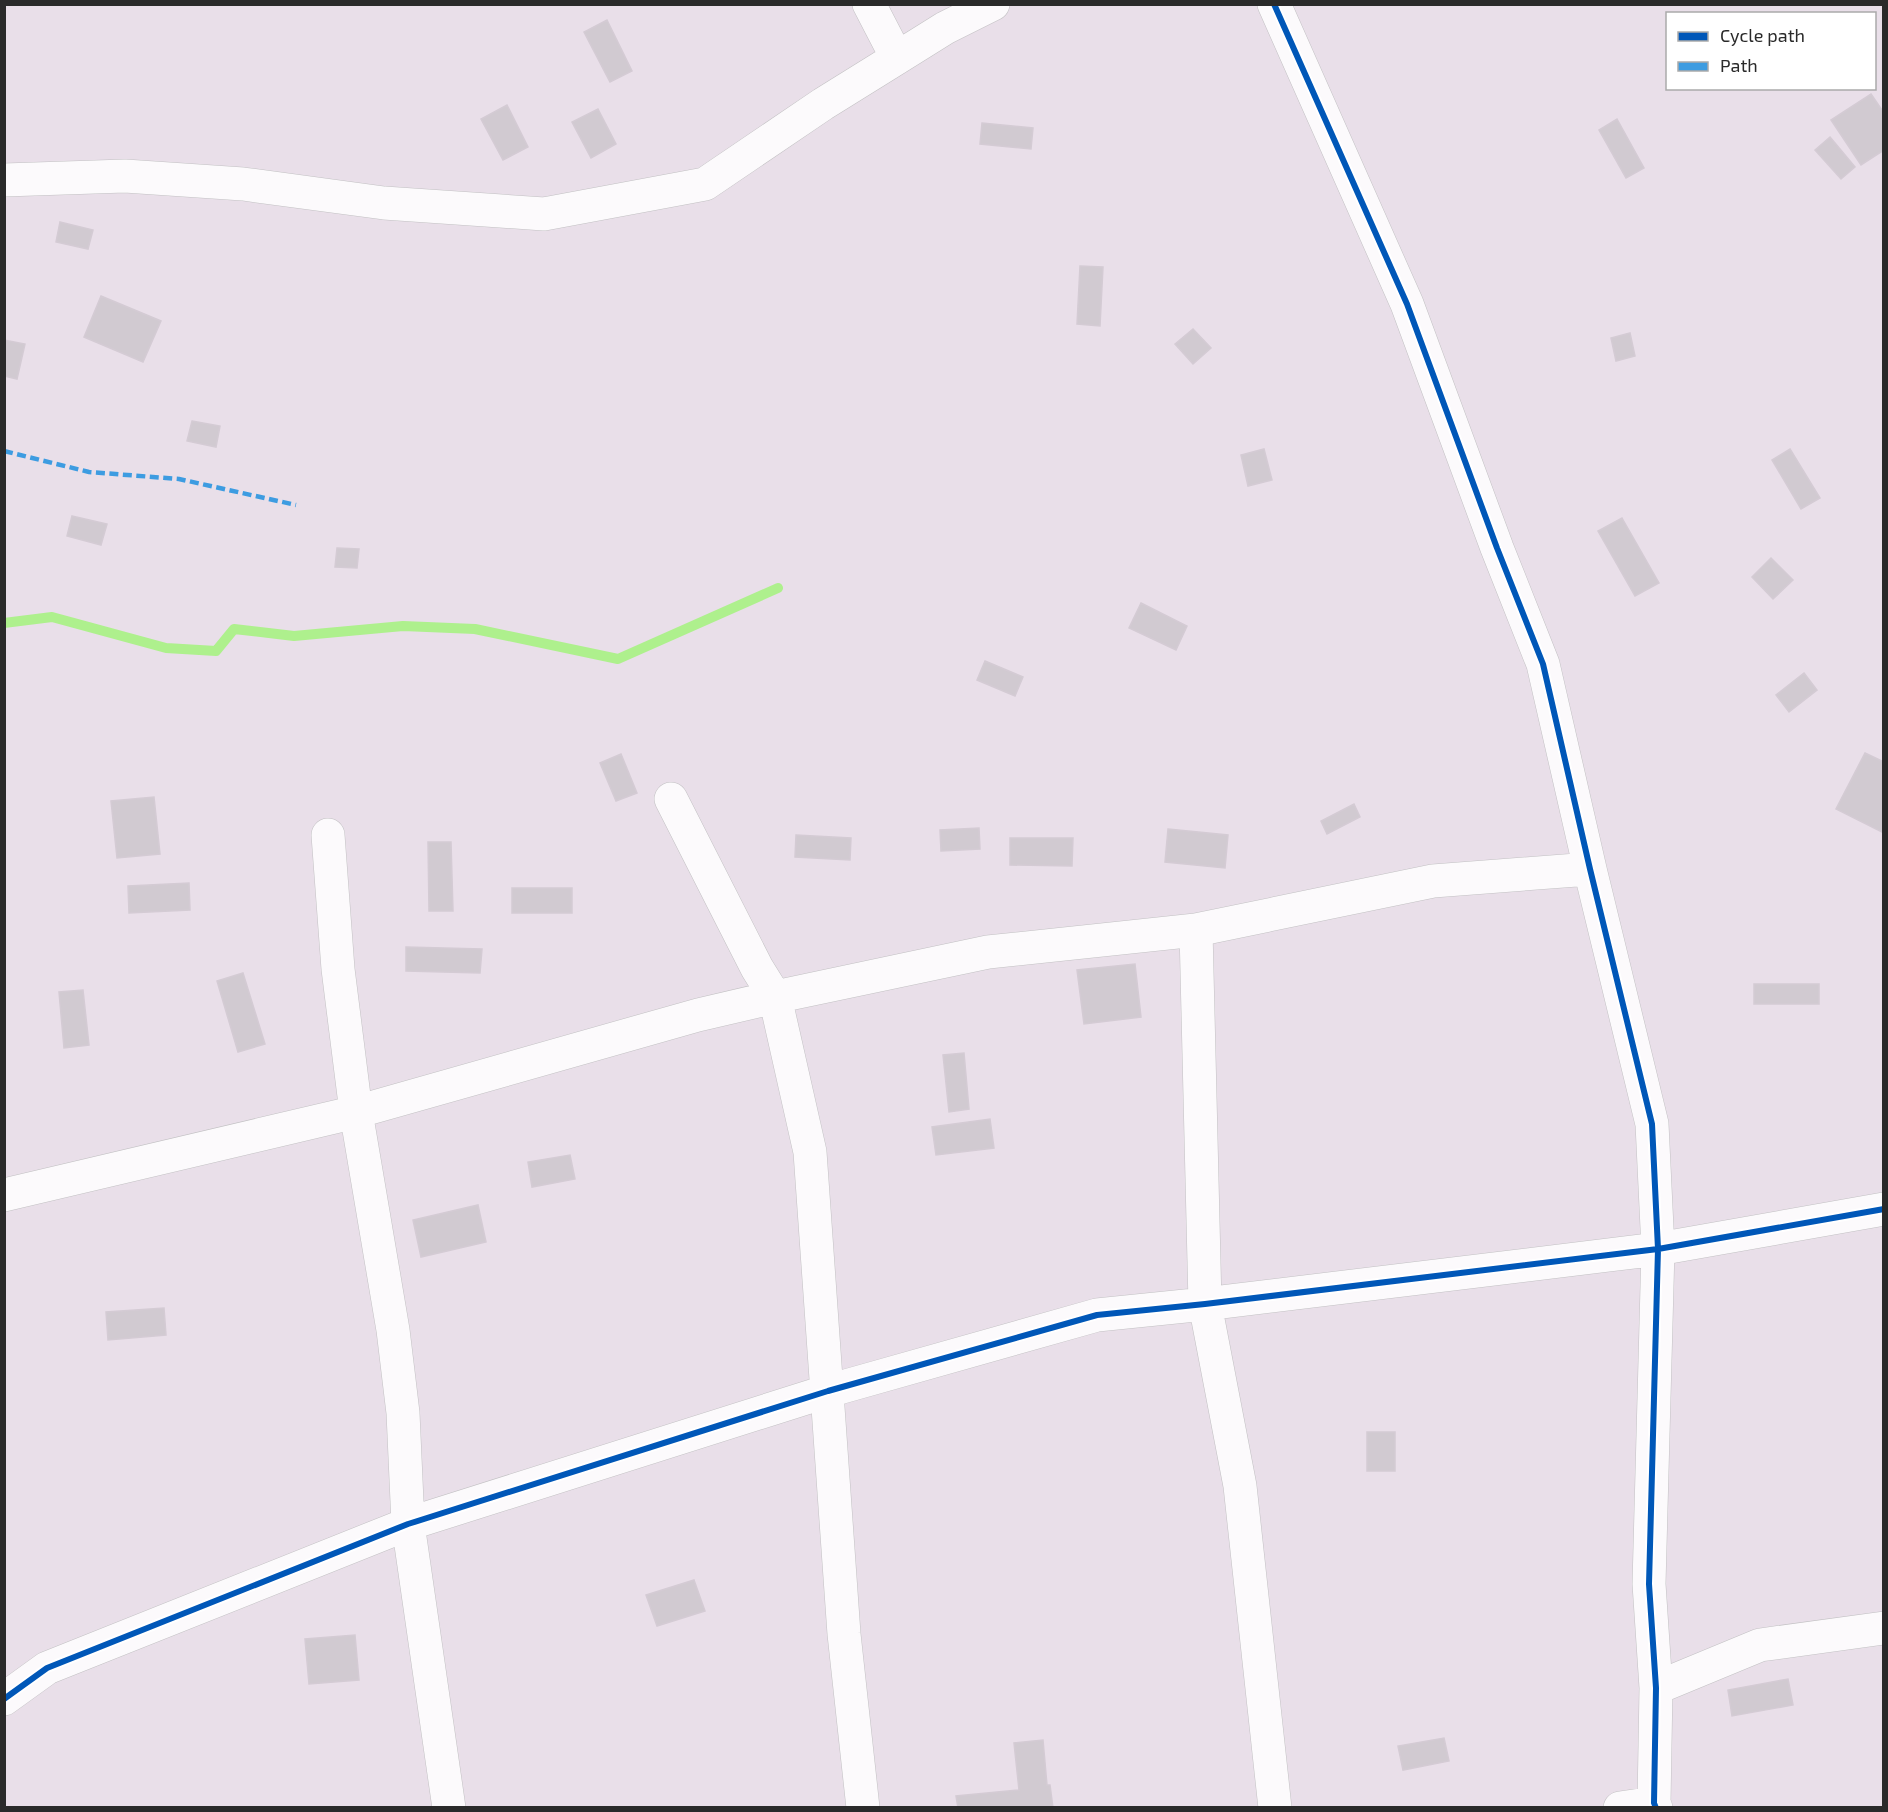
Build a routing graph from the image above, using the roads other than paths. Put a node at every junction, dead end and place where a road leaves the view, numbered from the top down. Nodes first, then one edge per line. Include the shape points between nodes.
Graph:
1 (869, 4) edge
2 (993, 4) edge
3 (1274, 4) edge
4 (897, 58) junction
5 (4, 180) edge
6 (671, 799) dead end
7 (328, 835) dead end
8 (1590, 869) junction
9 (1196, 930) junction
10 (775, 997) junction
11 (356, 1112) junction
12 (4, 1195) edge
13 (1884, 1209) edge
14 (1658, 1249) junction
15 (1205, 1304) junction
16 (828, 1391) junction
17 (408, 1524) junction
18 (1884, 1628) edge
19 (1656, 1688) junction
20 (4, 1699) edge
21 (1655, 1805) edge
22 (449, 1808) edge
23 (863, 1808) edge
24 (1275, 1808) edge
25 (1620, 1808) edge

1 - 4 street
2 - 4 street
3 - 8 street via 1407,304 1543,664
4 - 5 street via 705,184 544,214 384,203 243,184 137,177
6 - 10 street
7 - 11 street via 338,969
8 - 9 street via 1434,881
8 - 14 street via 1652,1124
9 - 10 street via 988,952
9 - 15 street
10 - 11 street via 698,1015
10 - 16 street via 810,1152
11 - 12 street
11 - 17 street via 393,1330 403,1413
13 - 14 street
14 - 15 street
14 - 19 street via 1649,1584
15 - 16 street via 1097,1315
15 - 24 street via 1240,1486
16 - 17 street
16 - 23 street via 844,1634
17 - 20 street via 47,1668
17 - 22 street
18 - 19 street via 1760,1645
19 - 21 street
21 - 25 street

